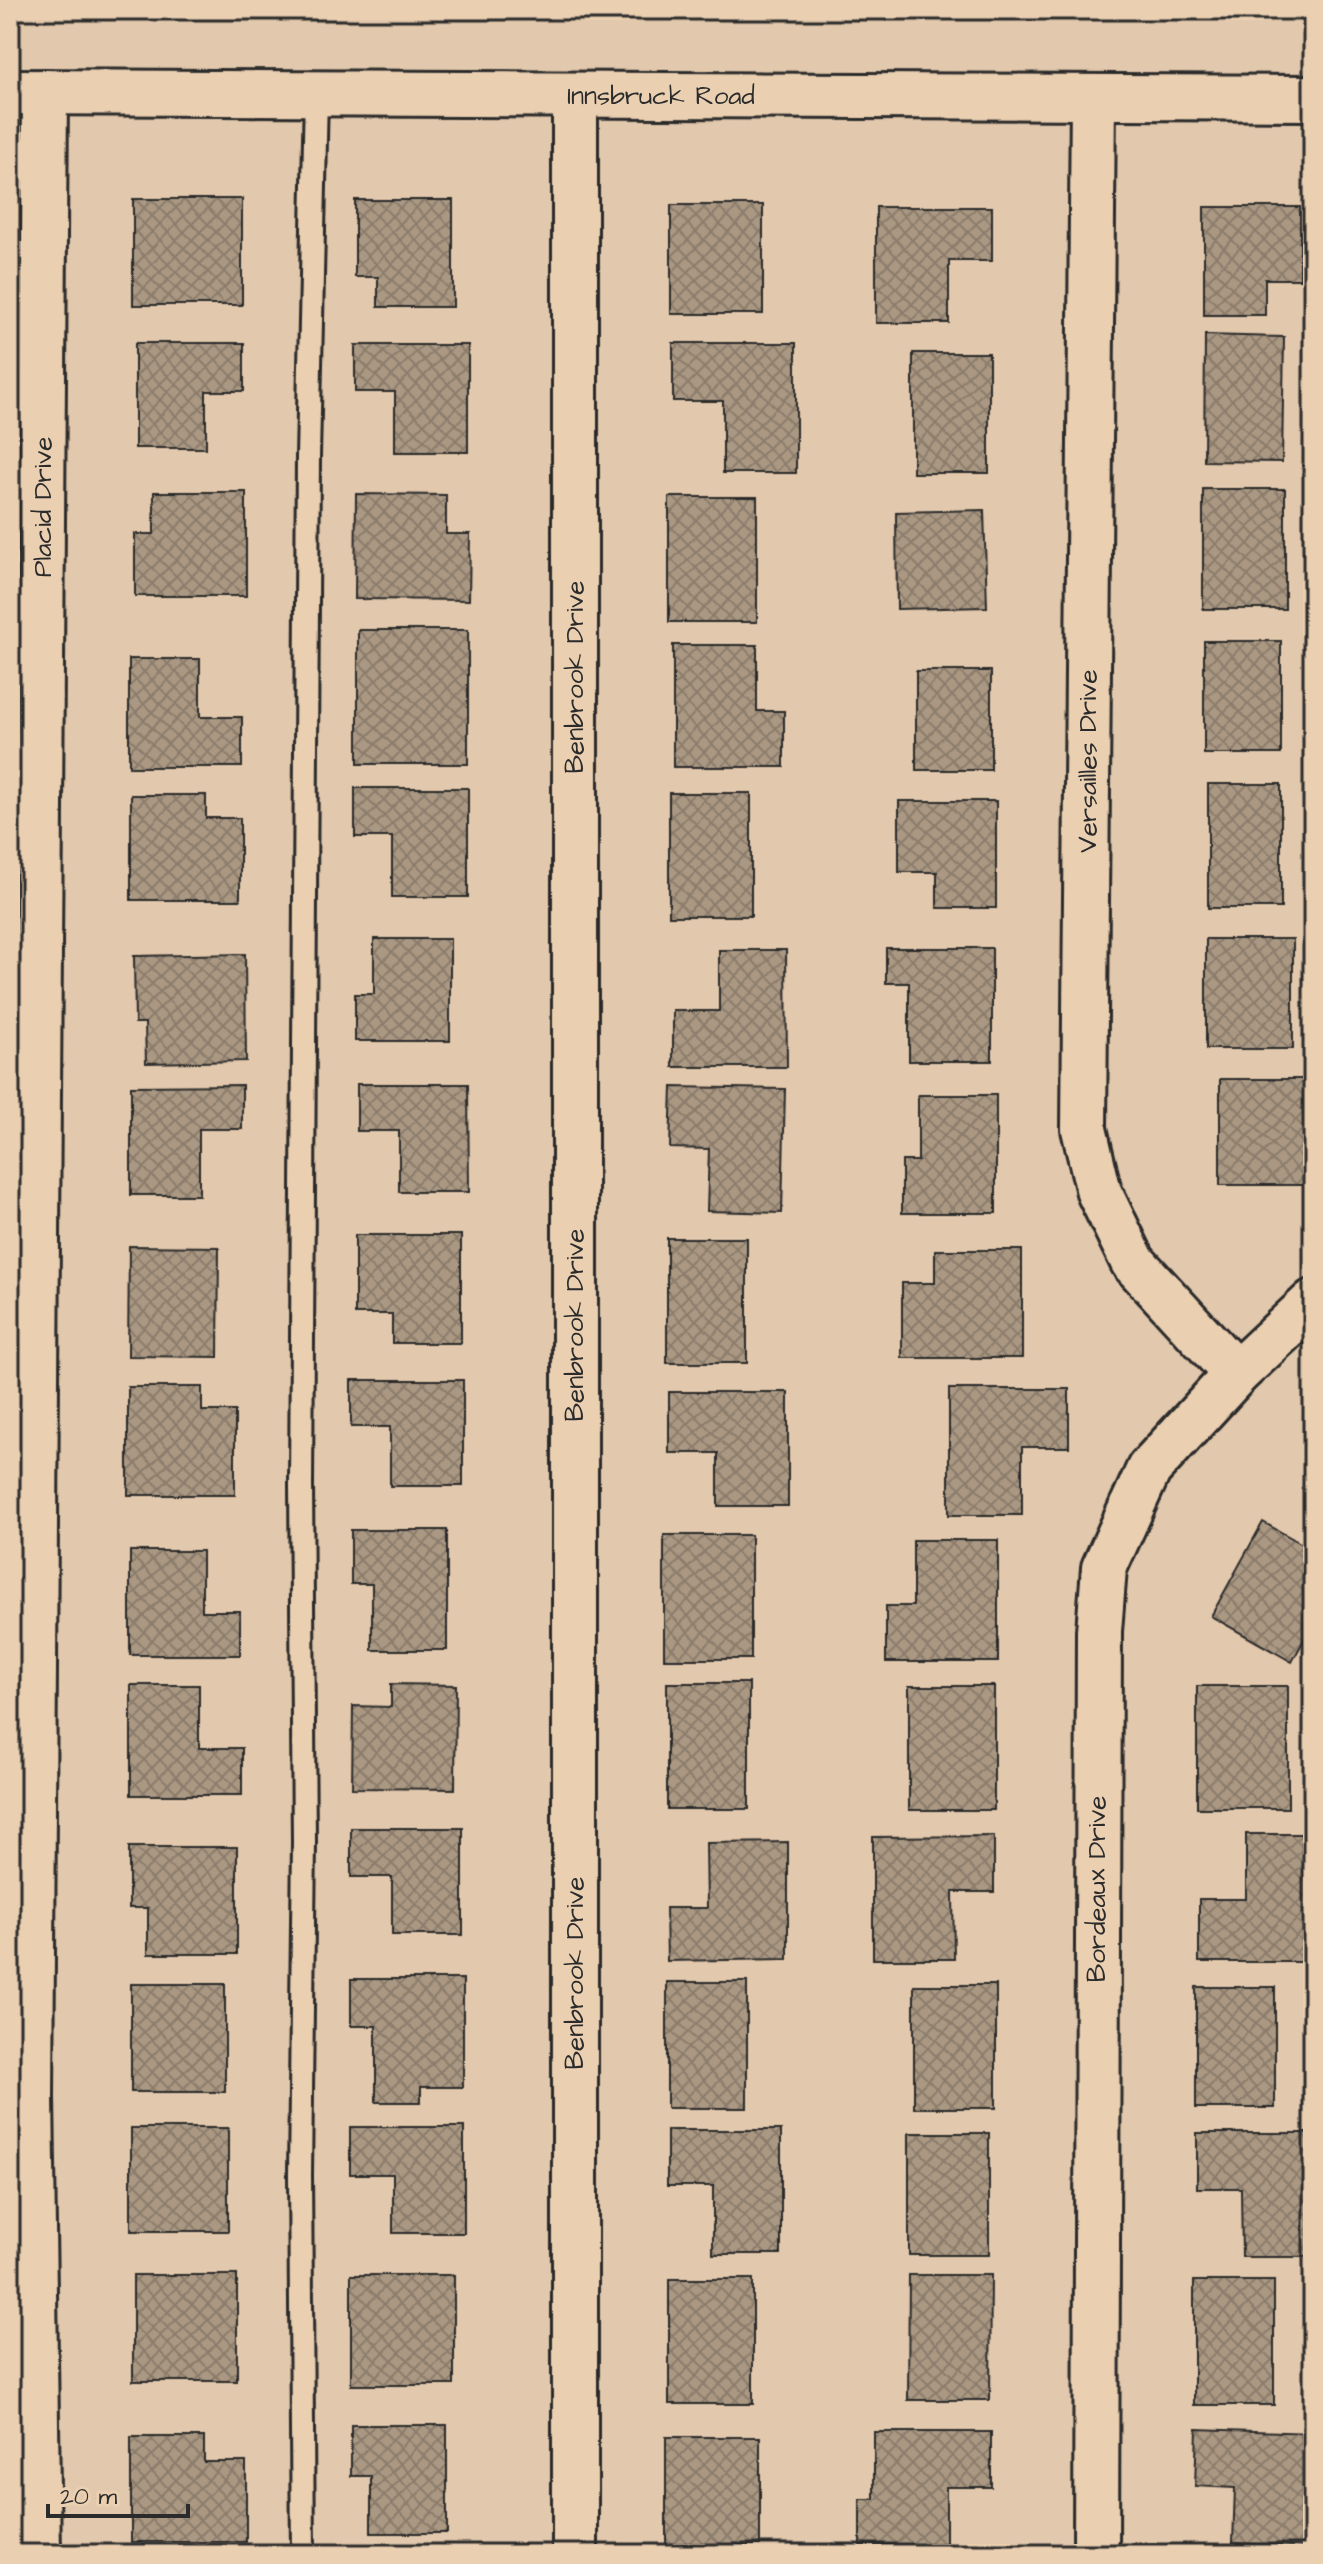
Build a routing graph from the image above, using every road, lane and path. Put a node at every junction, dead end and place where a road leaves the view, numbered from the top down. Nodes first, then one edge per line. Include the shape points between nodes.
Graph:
1 (28, 92) edge
2 (316, 94) junction
3 (575, 95) junction
4 (1093, 98) junction
5 (1313, 98) edge
6 (24, 1229) edge
7 (1313, 1302) edge
8 (1236, 1374) junction
9 (22, 1730) edge
10 (20, 2097) edge
11 (38, 2554) edge
12 (303, 2554) edge
13 (575, 2554) edge
14 (1096, 2554) edge

1 - 2 street, Innsbruck Road
1 - 6 street, Placid Drive
2 - 3 street, Innsbruck Road
2 - 12 lane via 308,457 301,1469
3 - 4 street, Innsbruck Road
3 - 13 street, Benbrook Drive
4 - 5 street, Innsbruck Road
4 - 8 street, Versailles Drive via 1084,1129 1099,1192 1133,1262
6 - 9 street, Placid Drive
7 - 8 street, Bordeaux Drive
8 - 14 street, Bordeaux Drive via 1149,1469 1104,1568 1099,1631
9 - 10 street, Placid Drive
10 - 11 street, Placid Drive

